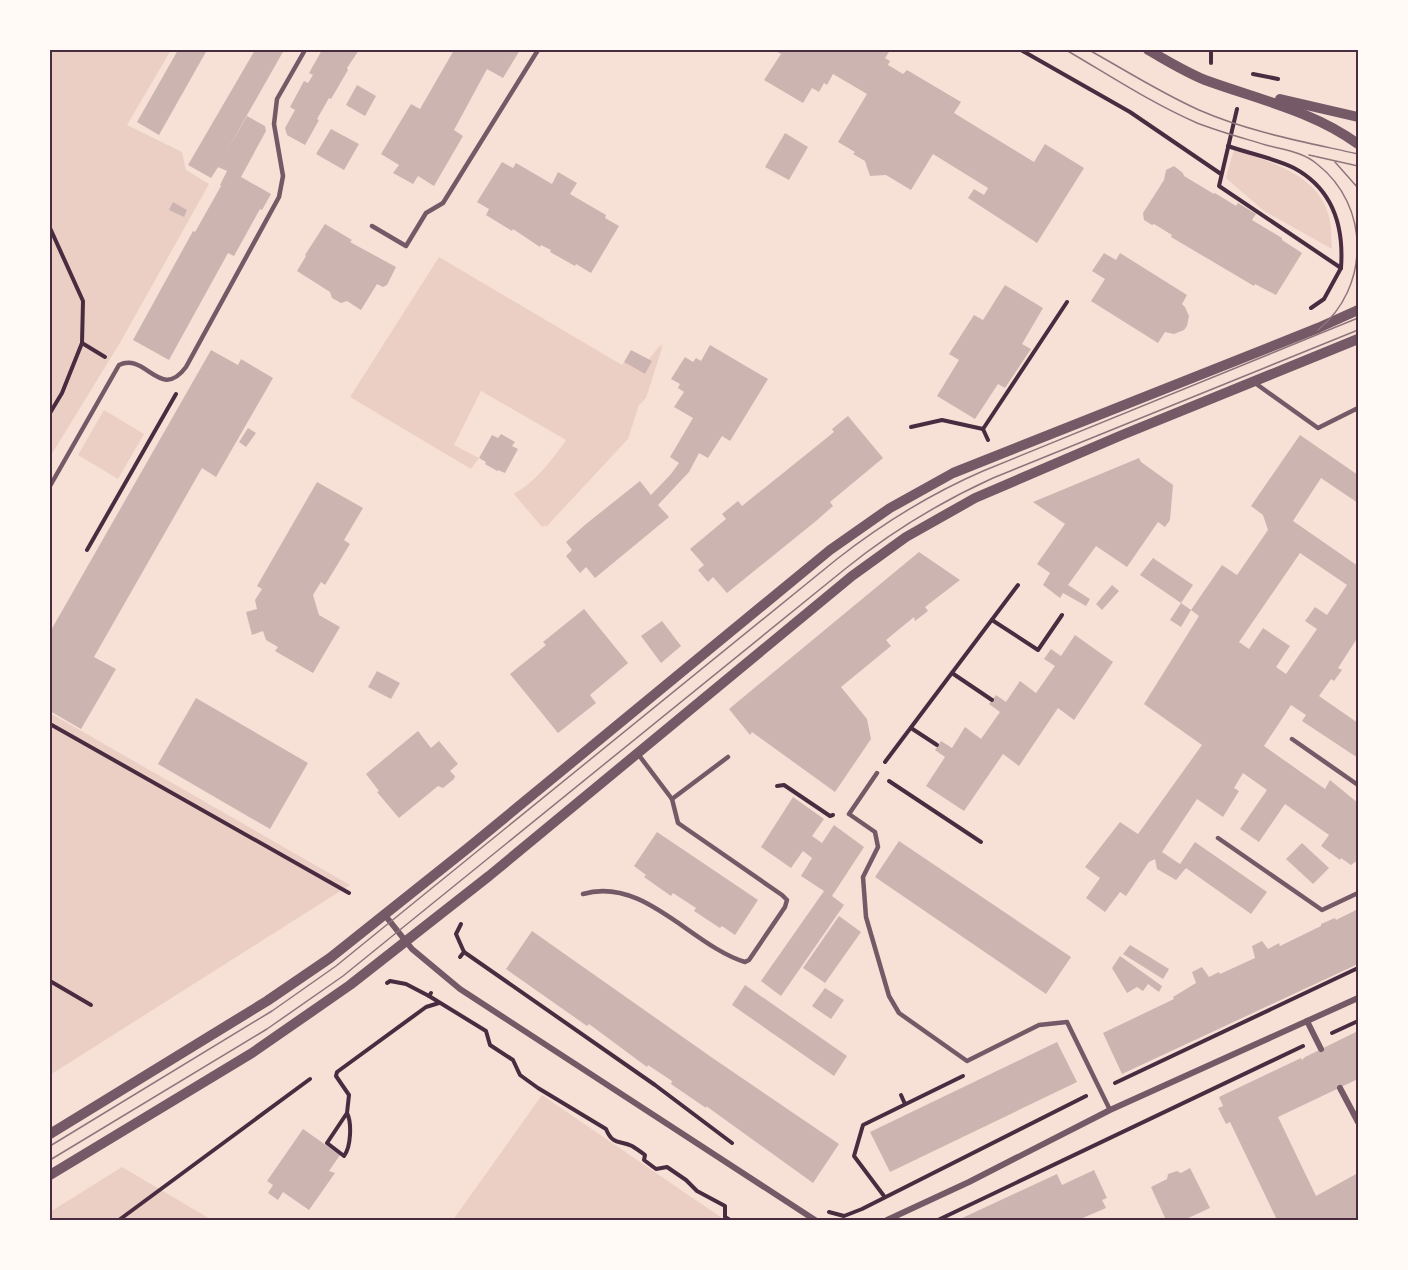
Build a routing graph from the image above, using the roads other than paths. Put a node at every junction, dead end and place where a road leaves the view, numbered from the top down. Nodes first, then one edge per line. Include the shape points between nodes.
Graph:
1 (305, 50) edge
2 (537, 50) edge
3 (1154, 51) edge
4 (1242, 91) junction
5 (1359, 117) edge
6 (1359, 144) edge
7 (372, 226) dead end
8 (1359, 310) edge
9 (1359, 339) edge
10 (1253, 382) junction
11 (1359, 408) edge
12 (50, 486) edge
13 (1292, 739) dead end
14 (638, 754) junction
15 (728, 757) dead end
16 (877, 773) road end
17 (1359, 785) edge
18 (672, 799) junction
19 (1218, 838) dead end
20 (1359, 892) edge
21 (583, 894) dead end
22 (384, 914) junction
23 (405, 941) junction
24 (1359, 998) edge
25 (1308, 1021) junction
26 (1321, 1049) dead end
27 (1340, 1088) dead end
28 (1110, 1110) junction
29 (1359, 1122) edge
30 (50, 1134) edge
31 (50, 1175) edge
32 (814, 1221) edge
33 (887, 1221) edge

1 - 12 lane via 277,99 273,124 283,176 279,196 186,367 170,381 134,363 119,365
2 - 7 lane via 443,203 426,213 406,246
3 - 4 street via 1203,79
4 - 5 street
4 - 6 street via 1311,117
8 - 22 street via 963,469 890,508 830,550
9 - 10 street
10 - 11 lane via 1317,428
10 - 14 street via 975,498 926,524 870,562
13 - 17 lane
14 - 18 lane
14 - 23 street
15 - 18 lane
16 - 28 lane via 849,814 875,832 878,847 863,877 866,917 889,996 899,1013 967,1061 1039,1025 1067,1022
18 - 21 lane via 678,823 787,900 749,960 740,960 634,897 615,891
19 - 20 lane via 1322,910
22 - 23 street
22 - 30 street via 285,990
23 - 31 street via 288,1029
23 - 32 street via 491,1011
24 - 25 street
25 - 26 street
25 - 28 street
27 - 29 street
28 - 33 street

